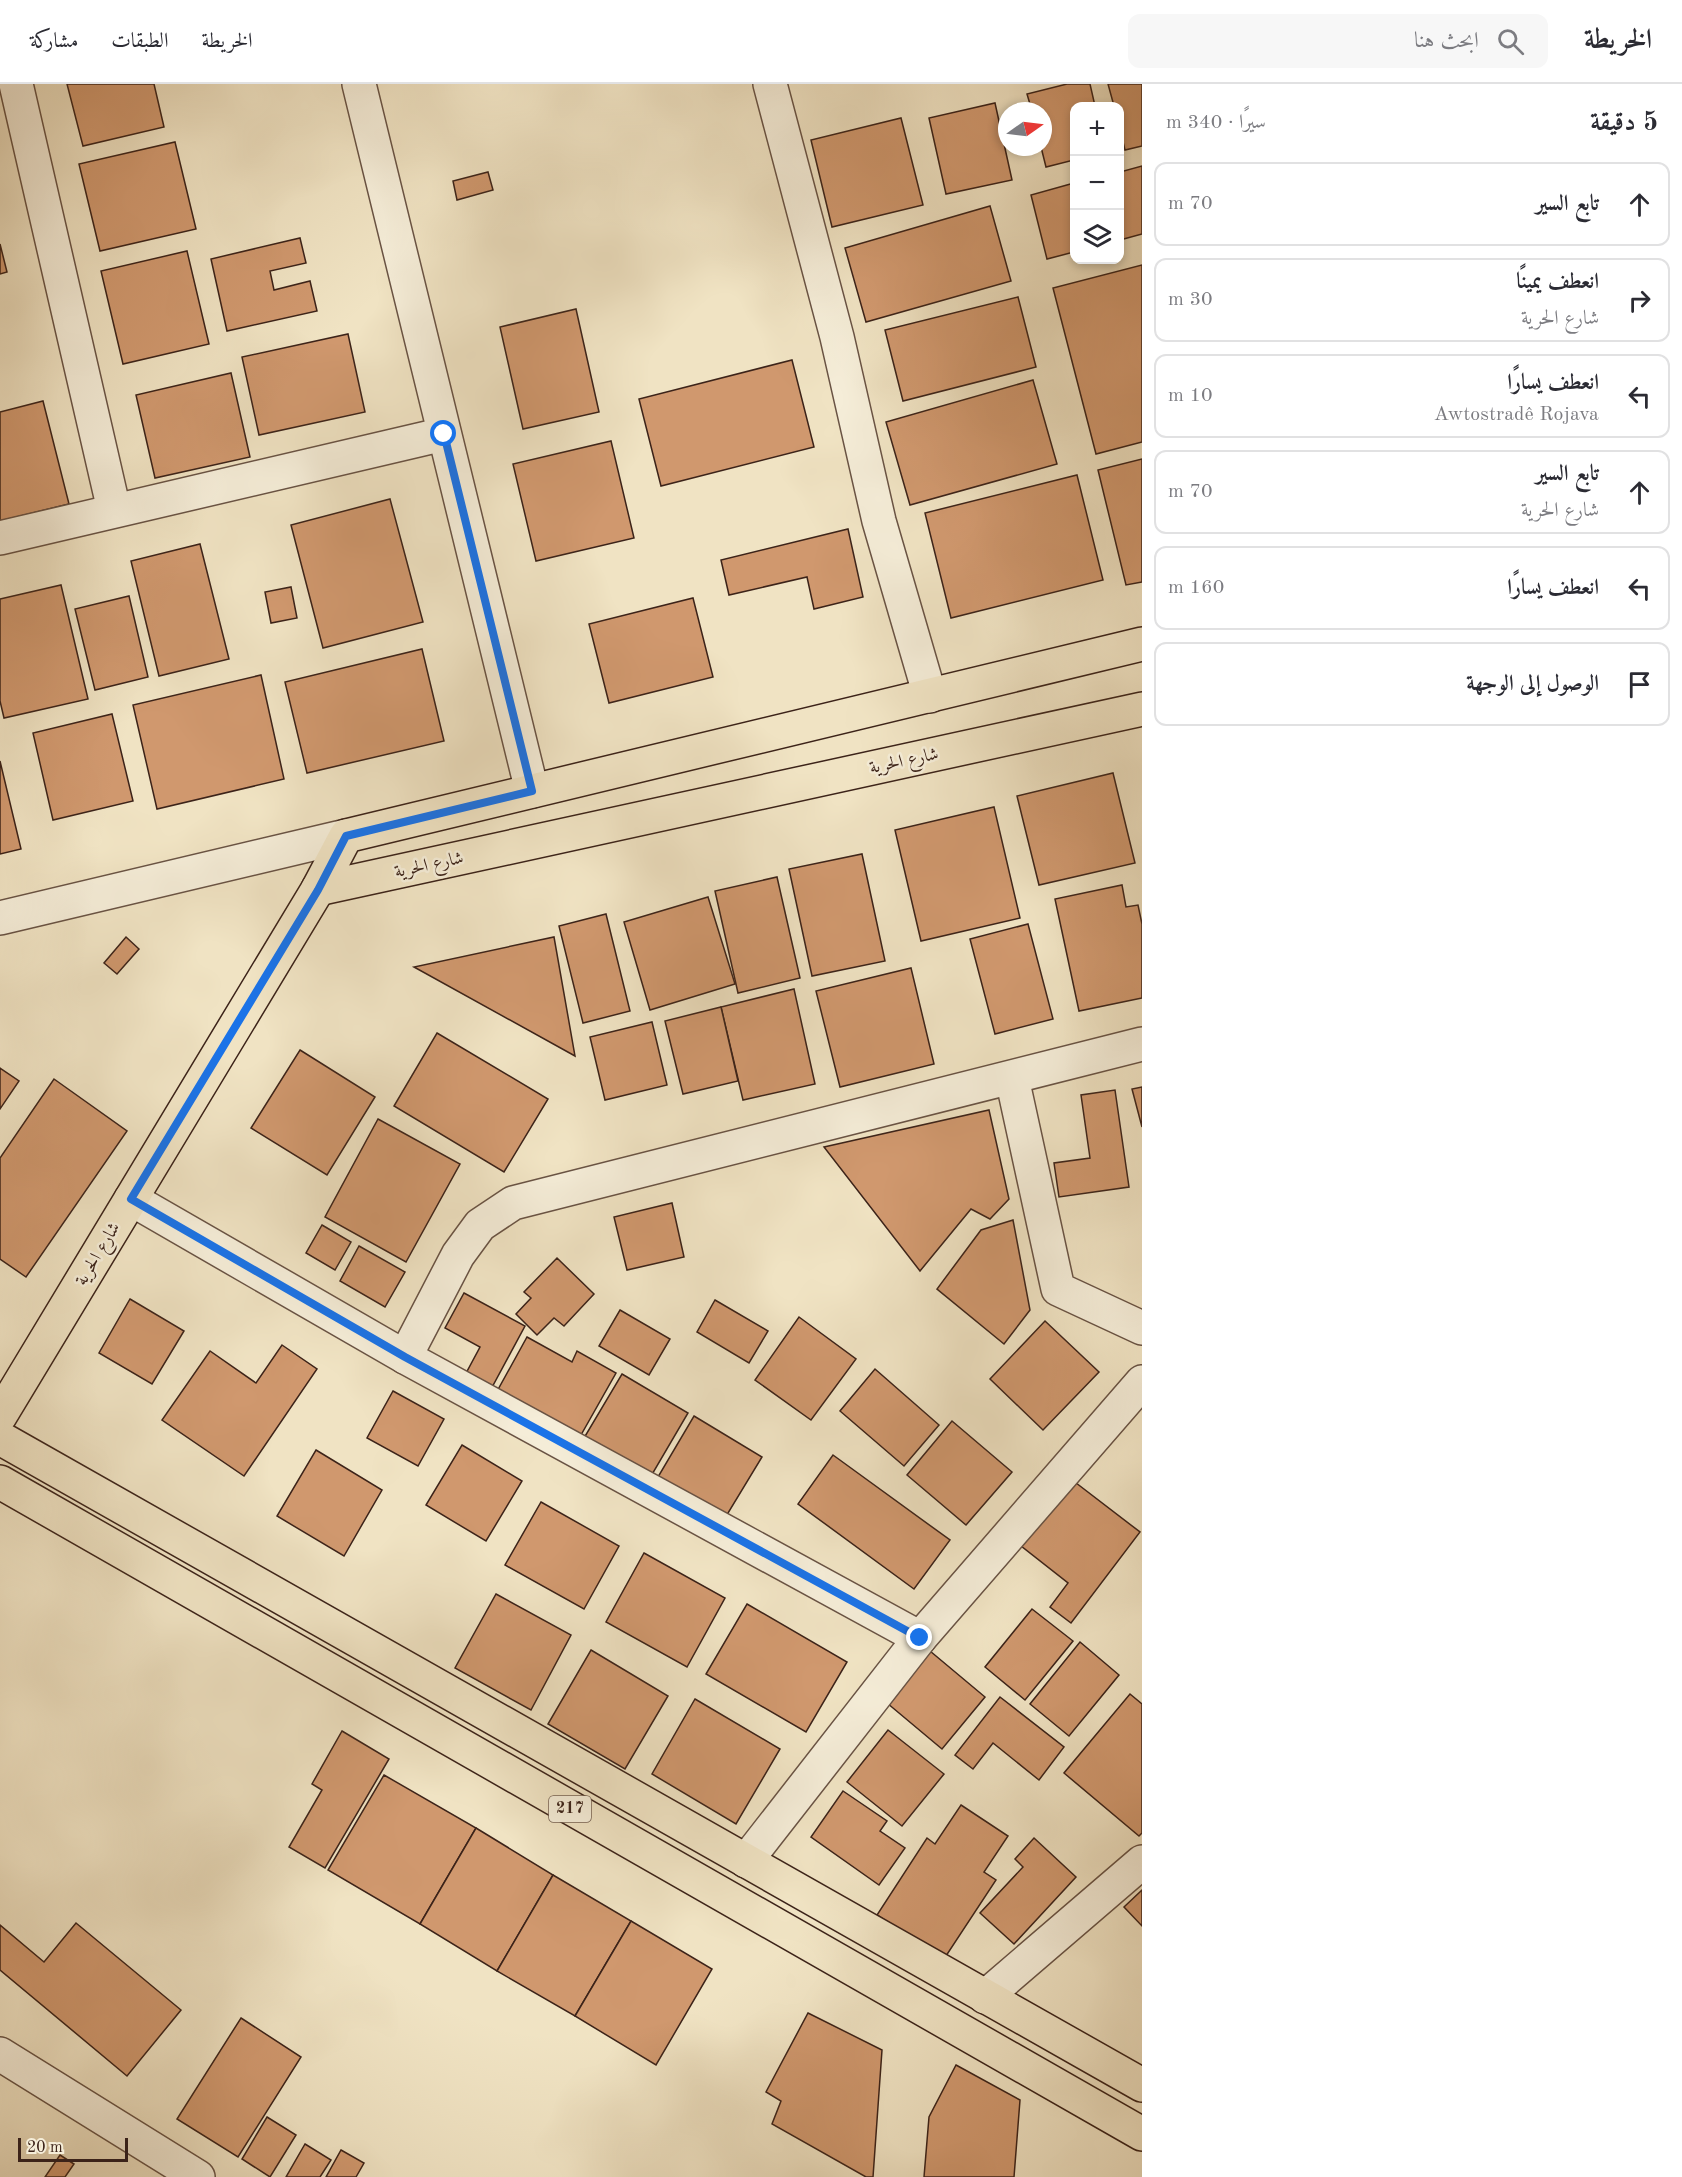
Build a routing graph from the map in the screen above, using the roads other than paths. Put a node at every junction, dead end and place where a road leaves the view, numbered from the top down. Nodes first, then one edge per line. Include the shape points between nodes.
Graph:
1 (16, 84) edge
2 (359, 84) edge
3 (770, 84) edge
4 (444, 434) junction
5 (114, 510) junction
6 (0, 538) edge
7 (1142, 644) edge
8 (930, 696) junction
9 (1142, 709) edge
10 (532, 791) junction
11 (346, 836) junction
12 (318, 890) junction
13 (0, 918) edge
14 (1142, 1044) edge
15 (1012, 1078) junction
16 (131, 1199) junction
17 (1142, 1328) edge
18 (405, 1357) junction
19 (1142, 1382) edge
20 (0, 1416) edge
21 (0, 1438) edge
22 (0, 1482) edge
23 (920, 1638) junction
24 (746, 1861) junction
25 (1142, 1862) edge
26 (985, 1997) junction
27 (0, 2054) edge
28 (1142, 2085) edge
29 (1142, 2134) edge
30 (198, 2177) edge

1 - 5 street
2 - 4 street
3 - 8 street via 837,337 879,521
4 - 5 street
4 - 10 street
5 - 6 street
7 - 8 main road
8 - 10 main road
9 - 12 main road, شارع الحرية
10 - 11 main road
11 - 12 main road
11 - 13 street
12 - 16 main road, شارع الحرية
14 - 15 street
15 - 17 street via 1058,1289
15 - 18 street via 513,1203 480,1225 458,1255
16 - 18 street
16 - 20 main road, شارع الحرية
18 - 23 street
19 - 23 street
21 - 24 main road, 217
22 - 29 main road, 217
23 - 24 street
24 - 26 main road, 217
25 - 26 street
26 - 28 main road, 217
27 - 30 street

